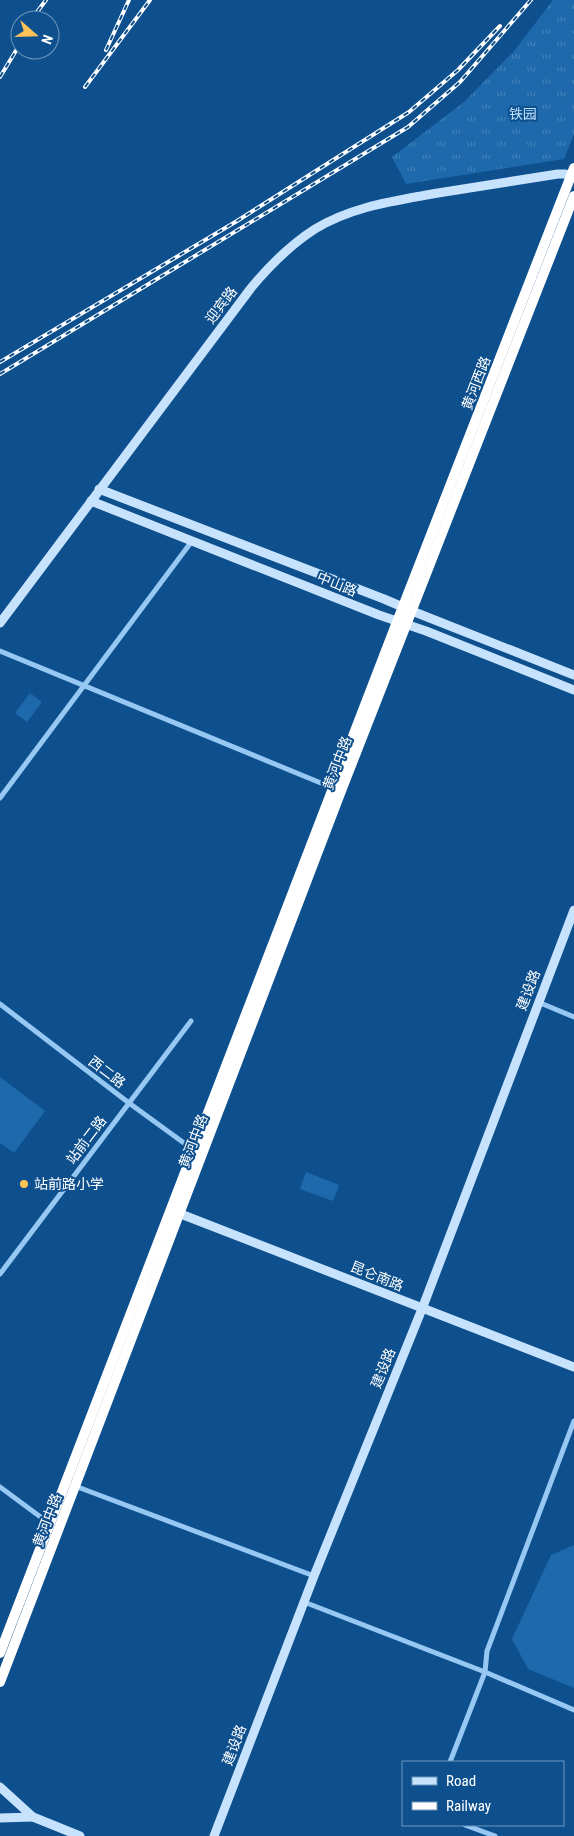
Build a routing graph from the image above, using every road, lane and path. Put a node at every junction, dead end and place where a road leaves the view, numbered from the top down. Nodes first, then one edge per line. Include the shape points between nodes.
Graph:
1 (573, 173) edge
2 (574, 196) edge
3 (565, 219) edge
4 (100, 488) junction
5 (91, 501) junction
6 (192, 541) junction
7 (408, 609) junction
8 (0, 623) edge
9 (401, 624) junction
10 (0, 651) edge
11 (574, 675) edge
12 (84, 687) junction
13 (574, 690) edge
14 (337, 790) junction
15 (0, 798) edge
16 (574, 910) edge
17 (538, 1002) junction
18 (0, 1004) edge
19 (574, 1016) edge
20 (191, 1021) dead end
21 (129, 1103) junction
22 (198, 1152) junction
23 (175, 1212) junction
24 (0, 1274) edge
25 (422, 1309) junction
26 (574, 1367) edge
27 (574, 1421) edge
28 (75, 1486) junction
29 (0, 1487) edge
30 (50, 1524) junction
31 (314, 1576) junction
32 (304, 1602) junction
33 (0, 1653) edge
34 (485, 1672) junction
35 (0, 1682) edge
36 (574, 1710) edge
37 (450, 1761) edge
38 (0, 1787) edge
39 (33, 1817) junction
40 (0, 1818) edge
41 (468, 1826) edge
42 (80, 1836) edge
43 (214, 1836) edge
44 (495, 1836) edge

1 - 3 highway, 黄河西路
1 - 4 main road, 迎宾路 via 375,204 317,228 280,256 256,282
2 - 3 highway, 黄河西路
3 - 7 highway, 黄河西路
4 - 5 main road, 迎宾路
4 - 7 main road, 中山路
5 - 6 main road, 中山路
5 - 8 main road, 迎宾路
6 - 9 main road, 中山路
6 - 12 street
7 - 9 highway, 黄河中路
7 - 11 main road, 中山路
9 - 13 main road, 中山路
9 - 14 highway, 黄河中路
10 - 12 street
12 - 14 street
12 - 15 street
14 - 22 highway, 黄河中路
16 - 17 main road, 建设路
17 - 19 street
17 - 25 main road, 建设路
18 - 21 street, 西二路
20 - 21 street, 站前二路
21 - 22 street, 西二路
21 - 24 street, 站前二路
22 - 23 highway, 黄河中路
23 - 25 main road, 昆仑南路
23 - 28 highway, 黄河中路
23 - 30 highway, 黄河中路
25 - 26 main road, 昆仑南路
25 - 31 main road, 建设路
27 - 34 street via 487,1651
28 - 31 street
28 - 35 highway, 黄河中路
29 - 30 street
30 - 33 highway, 黄河中路
31 - 32 main road, 建设路
32 - 34 street
32 - 43 main road, 建设路
34 - 36 street
34 - 37 street
38 - 39 main road
39 - 40 main road
39 - 42 main road
41 - 44 street

